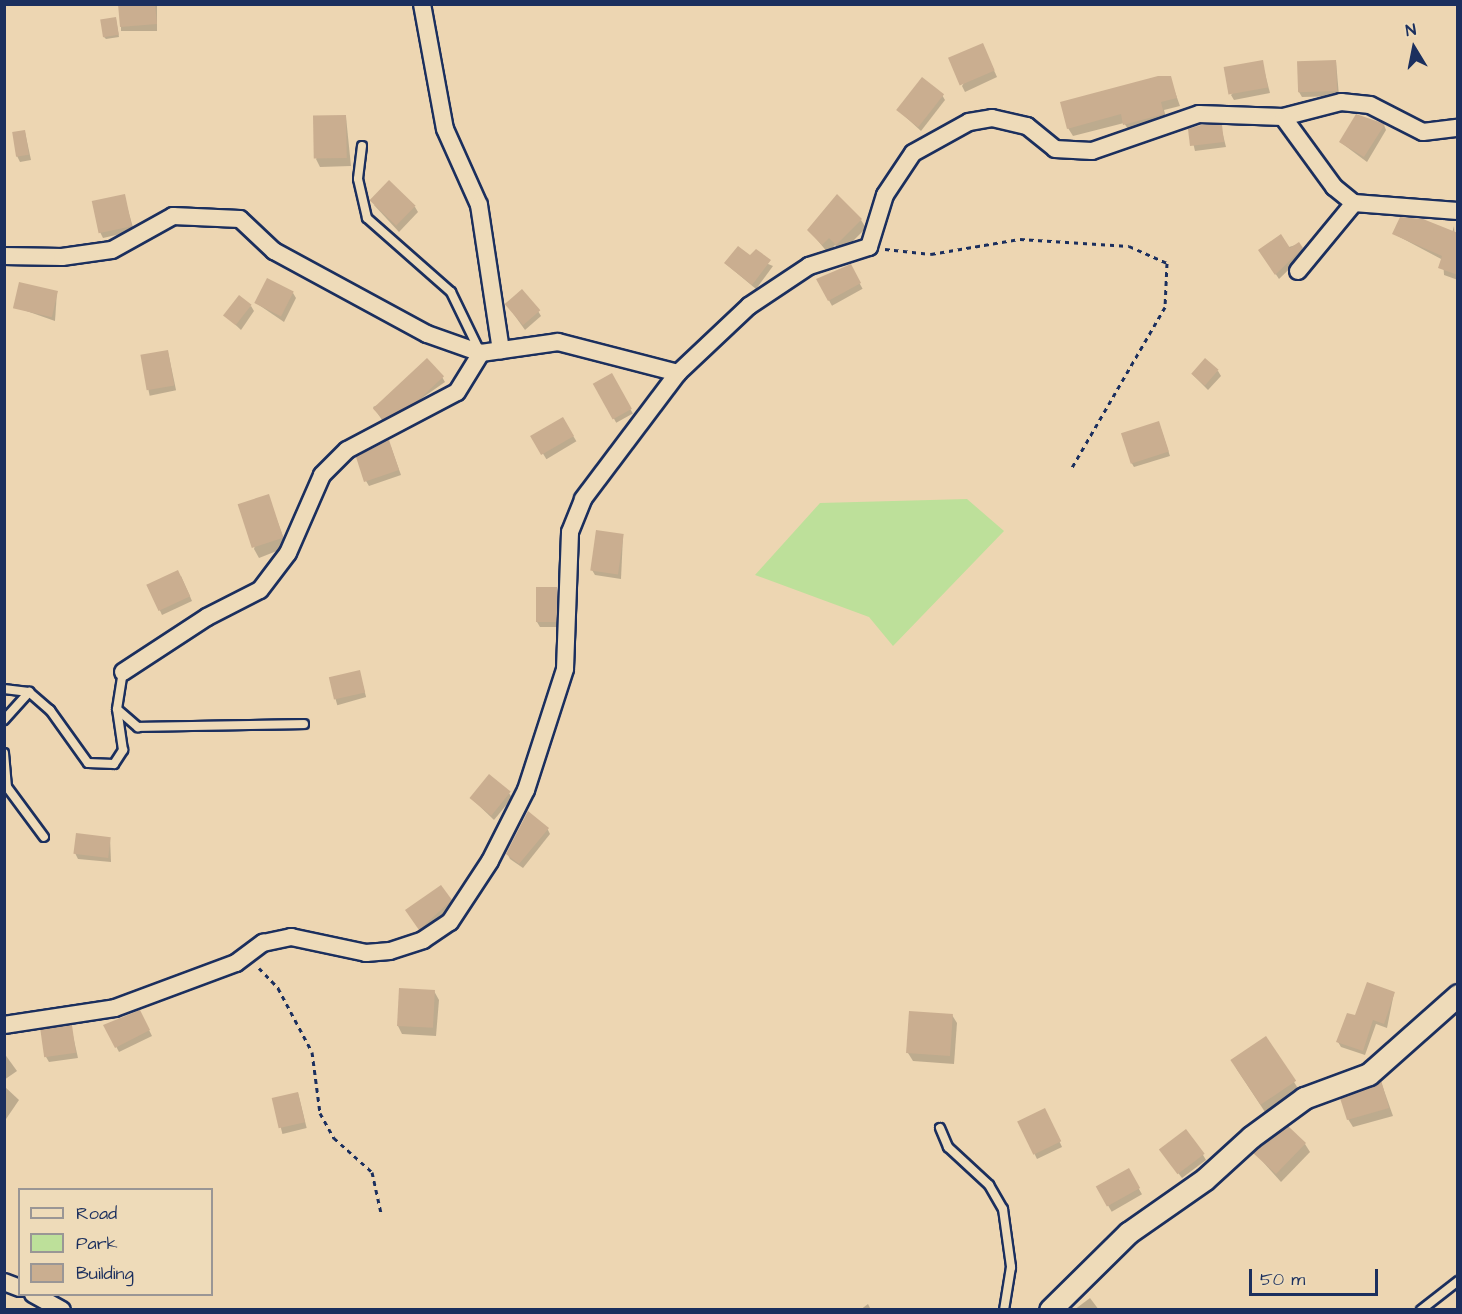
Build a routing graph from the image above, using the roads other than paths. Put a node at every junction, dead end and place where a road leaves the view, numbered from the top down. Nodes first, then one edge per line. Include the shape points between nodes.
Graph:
1 (422, 4) edge
2 (1283, 117) junction
3 (1458, 128) edge
4 (362, 146) dead end
5 (1354, 203) junction
6 (1458, 211) edge
7 (4, 256) edge
8 (1298, 271) dead end
9 (501, 350) junction
10 (481, 353) junction
11 (678, 373) junction
12 (123, 672) joint
13 (4, 689) edge
14 (29, 692) junction
15 (117, 709) junction
16 (4, 720) edge
17 (304, 724) dead end
18 (4, 753) edge
19 (44, 837) dead end
20 (1458, 995) edge
21 (4, 1025) edge
22 (940, 1128) dead end
23 (1458, 1281) edge
24 (37, 1296) edge
25 (62, 1310) edge
26 (1004, 1310) edge
27 (1050, 1310) edge
28 (1421, 1310) edge

1 - 9 street via 445,129 479,205
2 - 3 street via 1355,102 1423,132
2 - 5 street via 1334,187
2 - 11 street via 1199,114 1092,151 1055,149 1027,126 992,118 969,122 913,153 885,195 869,247 785,279 749,306
4 - 10 lane via 358,178 367,218 451,292
5 - 6 street
5 - 8 street
7 - 10 street via 62,257 112,249 173,216 240,219 302,268 352,289 417,330
9 - 10 street
9 - 11 street via 558,342
10 - 12 street via 457,392 347,450 322,475 288,553 260,590 207,617
11 - 21 street via 584,499 570,532 565,669 525,790 490,861 450,922 423,940 390,951 366,953 291,937 263,943 237,963 115,1008
12 - 15 lane
13 - 14 lane
14 - 15 lane via 51,710 88,763 114,764 123,750
14 - 16 lane
15 - 17 lane via 138,727
18 - 19 lane via 7,787
20 - 27 street via 1369,1074 1304,1098 1251,1137 1205,1179 1128,1233
22 - 26 lane via 948,1147 989,1185 1003,1209 1011,1267
23 - 28 lane
24 - 25 street

